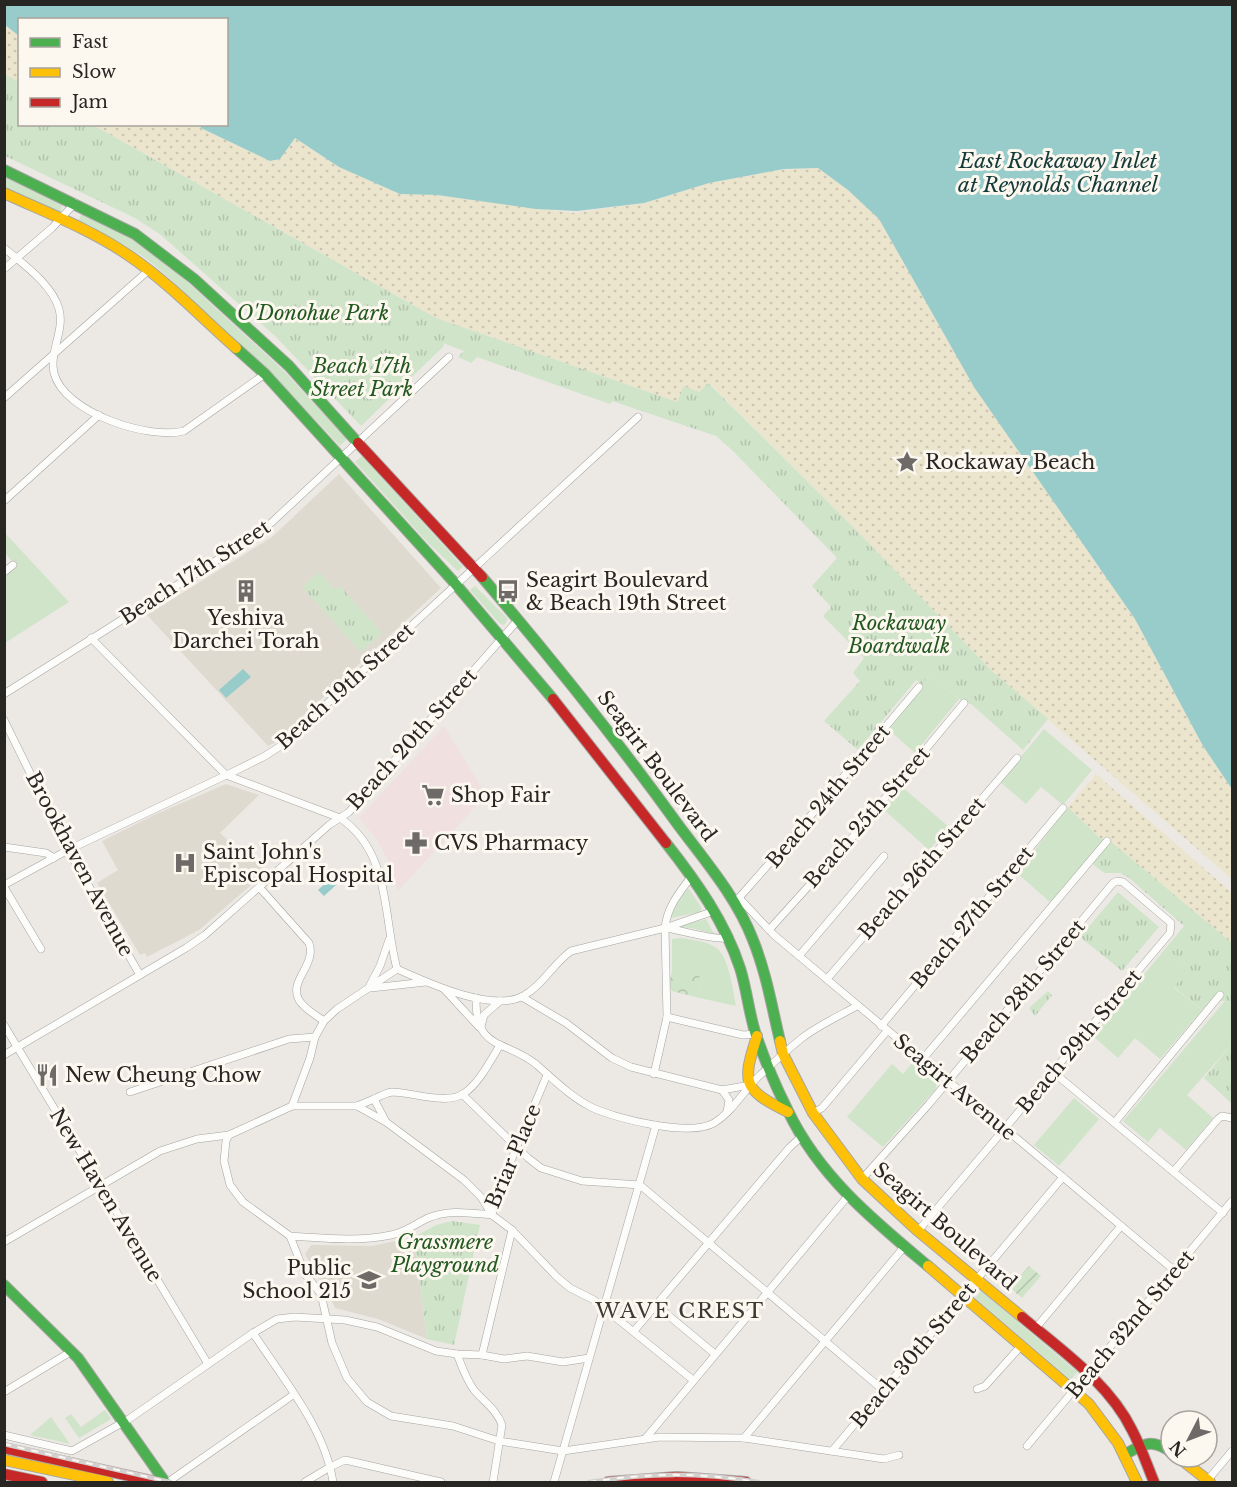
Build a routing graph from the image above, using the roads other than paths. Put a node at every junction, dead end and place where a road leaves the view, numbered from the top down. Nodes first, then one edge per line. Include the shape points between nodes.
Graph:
1 (4, 170) edge
2 (4, 193) edge
3 (75, 203) junction
4 (60, 219) junction
5 (4, 248) edge
6 (16, 258) junction
7 (4, 269) edge
8 (149, 270) junction
9 (53, 355) junction
10 (449, 357) dead end
11 (265, 374) junction
12 (4, 398) edge
13 (99, 415) junction
14 (638, 417) dead end
15 (358, 443) junction
16 (343, 458) junction
17 (4, 501) edge
18 (13, 565) dead end
19 (475, 569) junction
20 (4, 572) edge
21 (456, 585) junction
22 (518, 620) junction
23 (91, 639) junction
24 (502, 639) junction
25 (919, 687) dead end
26 (4, 694) edge
27 (964, 703) dead end
28 (4, 720) edge
29 (1017, 758) dead end
30 (226, 775) junction
31 (1063, 808) dead end
32 (340, 818) junction
33 (1107, 841) dead end
34 (4, 847) edge
35 (68, 850) junction
36 (884, 856) dead end
37 (54, 858) junction
38 (691, 877) junction
39 (4, 886) edge
40 (260, 888) junction
41 (737, 900) junction
42 (714, 911) junction
43 (664, 928) junction
44 (769, 930) junction
45 (1170, 933) joint
46 (390, 935) junction
47 (727, 938) junction
48 (41, 950) dead end
49 (799, 956) junction
50 (398, 969) junction
51 (140, 975) junction
52 (827, 979) junction
53 (426, 982) junction
54 (369, 988) junction
55 (443, 989) junction
56 (1220, 995) dead end
57 (522, 997) junction
58 (476, 998) junction
59 (501, 1000) junction
60 (857, 1006) junction
61 (667, 1017) junction
62 (324, 1021) junction
63 (4, 1025) edge
64 (880, 1026) junction
65 (481, 1029) junction
66 (887, 1032) junction
67 (756, 1035) junction
68 (315, 1037) junction
69 (500, 1045) junction
70 (18, 1047) junction
71 (4, 1054) edge
72 (783, 1054) junction
73 (922, 1060) junction
74 (769, 1067) junction
75 (1053, 1072) junction
76 (654, 1074) junction
77 (547, 1075) junction
78 (948, 1082) junction
79 (750, 1085) junction
80 (722, 1090) junction
81 (130, 1092) dead end
82 (462, 1094) junction
83 (374, 1099) junction
84 (292, 1106) junction
85 (357, 1106) junction
86 (788, 1112) junction
87 (813, 1113) junction
88 (725, 1114) junction
89 (1233, 1118) edge
90 (386, 1122) junction
91 (1115, 1122) junction
92 (656, 1125) junction
93 (1005, 1128) junction
94 (229, 1135) junction
95 (802, 1136) junction
96 (517, 1146) junction
97 (1174, 1171) junction
98 (1063, 1177) junction
99 (862, 1179) junction
100 (100, 1185) junction
101 (640, 1185) junction
102 (848, 1196) junction
103 (1233, 1202) edge
104 (1223, 1213) junction
105 (492, 1215) junction
106 (1121, 1226) junction
107 (512, 1230) junction
108 (918, 1231) junction
109 (290, 1236) junction
110 (4, 1242) edge
111 (709, 1243) junction
112 (904, 1247) junction
113 (1175, 1271) junction
114 (977, 1280) junction
115 (4, 1285) edge
116 (767, 1292) junction
117 (962, 1296) junction
118 (657, 1306) junction
119 (603, 1308) junction
120 (326, 1317) junction
121 (1035, 1329) junction
122 (634, 1332) junction
123 (253, 1334) junction
124 (826, 1341) junction
125 (1021, 1346) junction
126 (72, 1351) junction
127 (458, 1354) junction
128 (715, 1354) junction
129 (482, 1355) junction
130 (589, 1358) junction
131 (208, 1364) junction
132 (1089, 1374) junction
133 (693, 1380) junction
134 (977, 1389) dead end
135 (883, 1390) junction
136 (1075, 1391) junction
137 (4, 1392) edge
138 (293, 1395) junction
139 (123, 1422) junction
140 (4, 1435) edge
141 (744, 1438) junction
142 (645, 1439) junction
143 (499, 1440) junction
144 (1159, 1443) edge
145 (1027, 1446) dead end
146 (1140, 1446) junction
147 (4, 1448) edge
148 (563, 1451) junction
149 (832, 1451) junction
150 (1233, 1451) edge
151 (899, 1455) dead end
152 (1124, 1455) junction
153 (4, 1460) edge
154 (330, 1467) junction
155 (1192, 1469) edge
156 (4, 1474) edge
157 (42, 1482) edge
158 (108, 1482) edge
159 (157, 1482) edge
160 (167, 1482) edge
161 (305, 1482) edge
162 (333, 1482) edge
163 (441, 1482) edge
164 (493, 1482) edge
165 (554, 1482) edge
166 (608, 1482) edge
167 (746, 1482) edge
168 (1137, 1482) edge
169 (1154, 1482) edge
170 (1208, 1482) edge

1 - 3 main road, Seagirt Boulevard
2 - 4 main road, Seagirt Boulevard
3 - 4 street
3 - 15 main road, Seagirt Boulevard via 135,234 194,279 289,366
4 - 6 street
4 - 8 main road, Seagirt Boulevard
5 - 6 street
6 - 7 street
6 - 9 street via 49,290 59,310 59,335
8 - 9 street
8 - 11 main road, Seagirt Boulevard
9 - 12 street
9 - 13 street via 54,373 67,394
10 - 15 street, Beach 17th Street
11 - 13 street via 184,431 172,434 159,434
11 - 16 main road, Seagirt Boulevard
13 - 17 street
14 - 19 street, Beach 19th Street
15 - 16 street, Beach 17th Street
15 - 19 main road, Seagirt Boulevard
16 - 21 main road, Seagirt Boulevard
16 - 23 street, Beach 17th Street via 237,548
18 - 20 street
19 - 21 street, Beach 19th Street
19 - 22 main road, Seagirt Boulevard
21 - 24 main road, Seagirt Boulevard
21 - 30 street, Beach 19th Street via 282,745
22 - 24 street, Beach 20th Street
22 - 41 main road, Seagirt Boulevard
23 - 26 street, Beach 17th Street
23 - 30 street
24 - 32 street, Beach 20th Street
24 - 38 main road, Seagirt Boulevard
25 - 41 street, Beach 24th Street
27 - 44 street, Beach 25th Street
28 - 35 street, Brookhaven Avenue
29 - 52 street, Beach 26th Street
30 - 32 street
30 - 35 street, Beach 19th Street
31 - 64 street, Beach 27th Street
32 - 40 street, Beach 20th Street
32 - 46 street via 362,839 374,861 383,884
33 - 73 street, Beach 28th Street
34 - 37 street via 46,853
35 - 37 street, Beach 19th Street
35 - 51 street, Brookhaven Avenue
36 - 49 street
37 - 39 street, Beach 19th Street
38 - 42 main road, Seagirt Boulevard
38 - 43 street via 667,913
39 - 48 street
40 - 51 street, Beach 20th Street via 193,943
40 - 62 street via 309,943 310,960 296,993 303,1006
41 - 44 street, Seagirt Avenue
41 - 72 main road, Seagirt Boulevard via 762,966
42 - 43 street
42 - 47 main road, Seagirt Boulevard
43 - 47 street
43 - 57 street via 571,951
43 - 61 street
44 - 49 street, Seagirt Avenue
45 - 75 street, Beach 29th Street
45 - 78 street, Beach 28th Street via 1171,923 1123,882 1113,883
46 - 50 street
46 - 54 street
47 - 67 main road, Seagirt Boulevard via 740,968
49 - 52 street, Seagirt Avenue
50 - 53 street
50 - 54 street
51 - 70 street, Beach 20th Street
52 - 60 street, Seagirt Avenue
53 - 54 street
53 - 55 street
54 - 62 street
55 - 58 street
55 - 65 street
56 - 91 street
57 - 59 street
57 - 76 street via 566,1023 612,1058
58 - 59 street
58 - 65 street
59 - 65 street via 484,1015
60 - 64 street, Seagirt Avenue
60 - 72 street via 803,1037
61 - 67 street
61 - 76 street
62 - 68 street
63 - 70 street, New Haven Avenue
64 - 66 street, Seagirt Avenue
65 - 69 street via 487,1039
66 - 73 street, Seagirt Avenue
66 - 87 street
67 - 74 main road, Seagirt Boulevard
67 - 79 main road via 747,1073
68 - 81 street via 289,1039
68 - 84 street
69 - 77 street via 526,1057
69 - 82 street via 486,1069
70 - 71 street, Beach 20th Street
70 - 100 street, New Haven Avenue
72 - 74 street
72 - 87 main road, Seagirt Boulevard
73 - 78 street, Seagirt Avenue
74 - 79 street
74 - 86 main road, Seagirt Boulevard
75 - 91 street
75 - 93 street, Beach 29th Street
76 - 80 street
77 - 92 street via 591,1107
77 - 96 street, Briar Place
78 - 93 street, Seagirt Avenue
78 - 99 street, Beach 28th Street
79 - 80 street
79 - 86 main road
79 - 88 street
80 - 88 street via 729,1100
82 - 83 street via 440,1097 393,1092
82 - 96 street
83 - 85 street
83 - 90 street
84 - 85 street
84 - 94 street
85 - 90 street
86 - 95 main road, Seagirt Boulevard
87 - 99 main road, Seagirt Boulevard
88 - 92 street via 716,1123 701,1128
89 - 97 street via 1218,1119
90 - 105 street via 464,1180
91 - 97 street
92 - 101 street
93 - 98 street, Seagirt Avenue
93 - 108 street, Beach 29th Street
94 - 100 street via 197,1138 160,1151
94 - 109 street via 224,1161 230,1185 243,1202
95 - 102 main road, Seagirt Boulevard
95 - 111 street
96 - 101 street via 541,1168 559,1175 582,1181
96 - 105 street, Briar Place
97 - 104 street
98 - 106 street, Seagirt Avenue
98 - 114 street, Beach 30th Street
99 - 108 main road, Seagirt Boulevard
100 - 110 street
100 - 131 street, New Haven Avenue
101 - 111 street
101 - 119 street
102 - 112 main road, Seagirt Boulevard
102 - 116 street
103 - 104 street, Beach 32nd Street
104 - 113 street, Beach 32nd Street
105 - 107 street
105 - 109 street, Briar Place via 449,1212 407,1231 369,1238
106 - 113 street, Seagirt Avenue
106 - 121 street
107 - 119 street via 557,1277
107 - 129 street
108 - 114 main road, Seagirt Boulevard
109 - 120 street via 305,1274 321,1294
111 - 116 street
111 - 118 street
112 - 117 main road, Seagirt Boulevard
112 - 124 street
113 - 132 street, Beach 32nd Street
114 - 117 street, Beach 30th Street
114 - 121 main road, Seagirt Boulevard
115 - 126 main road
116 - 124 street
116 - 128 street
117 - 125 main road, Seagirt Boulevard
117 - 135 street, Beach 30th Street
118 - 122 street
118 - 128 street
119 - 122 street
119 - 130 street
120 - 123 street via 277,1319
120 - 127 street via 377,1328 436,1352
120 - 143 street via 339,1362 367,1402 391,1416 453,1426
121 - 132 main road, Seagirt Boulevard
122 - 133 street
123 - 131 street
123 - 138 street
124 - 135 street
124 - 141 street
125 - 134 street via 985,1386
125 - 136 main road, Seagirt Boulevard
126 - 137 street
126 - 139 main road
127 - 129 street
127 - 143 street via 466,1377 499,1417
128 - 133 street
129 - 130 street via 563,1362
130 - 148 street
131 - 139 street
132 - 136 street, Beach 32nd Street
132 - 146 main road, Seagirt Boulevard via 1118,1407
133 - 142 street
135 - 149 street, Beach 30th Street
136 - 145 street, Beach 32nd Street
136 - 152 main road, Seagirt Boulevard via 1097,1414
138 - 154 street via 317,1432
138 - 160 street
139 - 140 street via 72,1451
139 - 160 main road
141 - 142 street
141 - 149 street
142 - 148 street
143 - 148 street
143 - 164 street
144 - 146 main road via 1149,1441
146 - 152 main road
146 - 169 main road, Seagirt Boulevard
147 - 159 main road
148 - 165 street
149 - 151 street via 884,1459
150 - 170 street
152 - 168 main road, Seagirt Boulevard
153 - 158 main road
154 - 161 street
154 - 162 street
154 - 163 street via 345,1460
155 - 170 main road
156 - 157 main road
166 - 167 main road via 684,1476

